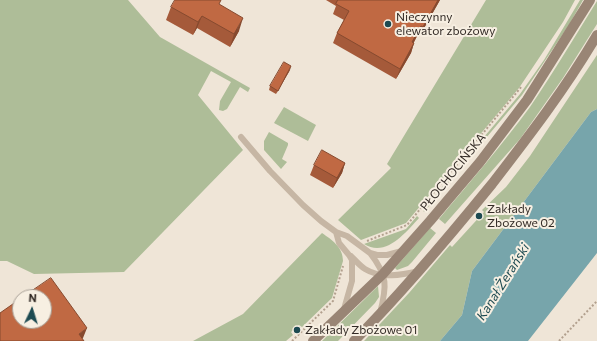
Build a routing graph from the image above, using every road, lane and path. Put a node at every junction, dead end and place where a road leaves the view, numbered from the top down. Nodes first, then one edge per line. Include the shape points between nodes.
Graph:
1 (590, 0) edge
2 (597, 36) edge
3 (594, 45) edge
4 (523, 86) dead end
5 (241, 137) dead end
6 (336, 232) junction
7 (362, 243) dead end
8 (404, 251) junction
9 (370, 253) junction
10 (350, 255) junction
11 (345, 261) dead end
12 (420, 271) junction
13 (383, 274) junction
14 (597, 301) edge
15 (343, 312) junction
16 (379, 314) junction
17 (292, 341) edge
18 (312, 341) edge
19 (354, 341) edge
20 (559, 341) edge

1 - 8 main road, PŁOCHOCIŃSKA via 527,100 480,162
2 - 3 main road
3 - 12 main road via 524,143
4 - 7 path via 407,225
5 - 6 lane via 303,205
6 - 9 lane via 347,236
6 - 10 lane via 339,243
8 - 9 lane via 387,255
8 - 13 main road, PŁOCHOCIŃSKA
9 - 13 lane
10 - 13 lane via 364,269
10 - 15 lane via 352,281
11 - 17 path via 333,300
12 - 13 lane via 398,276
12 - 16 main road
13 - 15 main road, PŁOCHOCIŃSKA
13 - 16 lane via 385,292
14 - 20 path
15 - 18 main road, PŁOCHOCIŃSKA
16 - 19 main road

